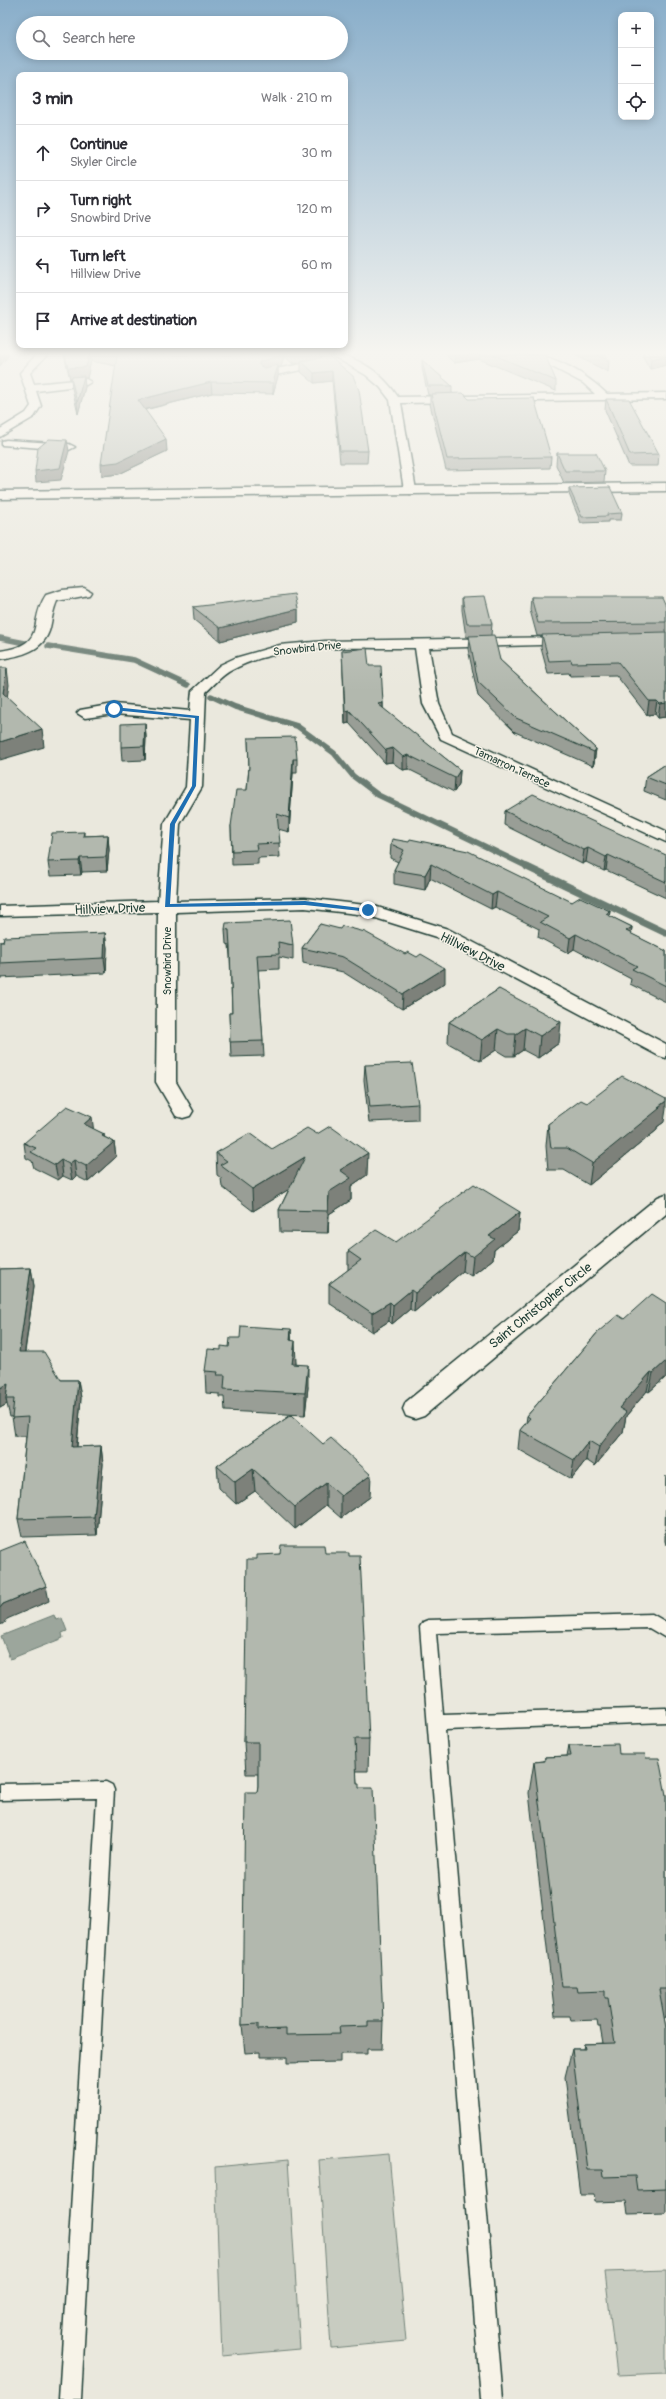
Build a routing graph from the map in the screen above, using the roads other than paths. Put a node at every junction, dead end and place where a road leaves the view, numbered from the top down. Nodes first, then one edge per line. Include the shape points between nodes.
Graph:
1 (406, 467) edge
2 (666, 487) edge
3 (410, 490) junction
4 (0, 495) edge
5 (84, 592) dead end
6 (587, 641) edge
7 (421, 644) junction
8 (0, 655) edge
9 (85, 713) dead end
10 (197, 716) junction
11 (666, 837) edge
12 (167, 906) junction
13 (0, 911) edge
14 (666, 1052) edge
15 (183, 1110) dead end
16 (666, 1202) edge
17 (415, 1409) dead end
18 (666, 1630) edge
19 (666, 1715) edge
20 (435, 1723) junction
21 (0, 1792) edge
22 (70, 2399) edge
23 (492, 2399) edge

1 - 3 street
2 - 3 street
3 - 4 street
5 - 8 street via 50,598 46,606 42,632 34,644 16,653
6 - 7 street, Snowbird Drive
7 - 10 street, Snowbird Drive via 325,644 280,649 240,660 225,668 199,691
7 - 11 street, Tamarron Terrace via 431,704 446,736
9 - 10 street via 114,709
10 - 12 street, Snowbird Drive via 194,786 172,824
12 - 13 street, Hillview Drive
12 - 14 street, Hillview Drive via 305,903 368,910 442,933
12 - 15 street, Snowbird Drive via 166,1082
16 - 17 street, Saint Christopher Circle
18 - 20 lane via 652,1621 428,1627
19 - 20 lane
20 - 23 lane
21 - 22 lane via 106,1790

